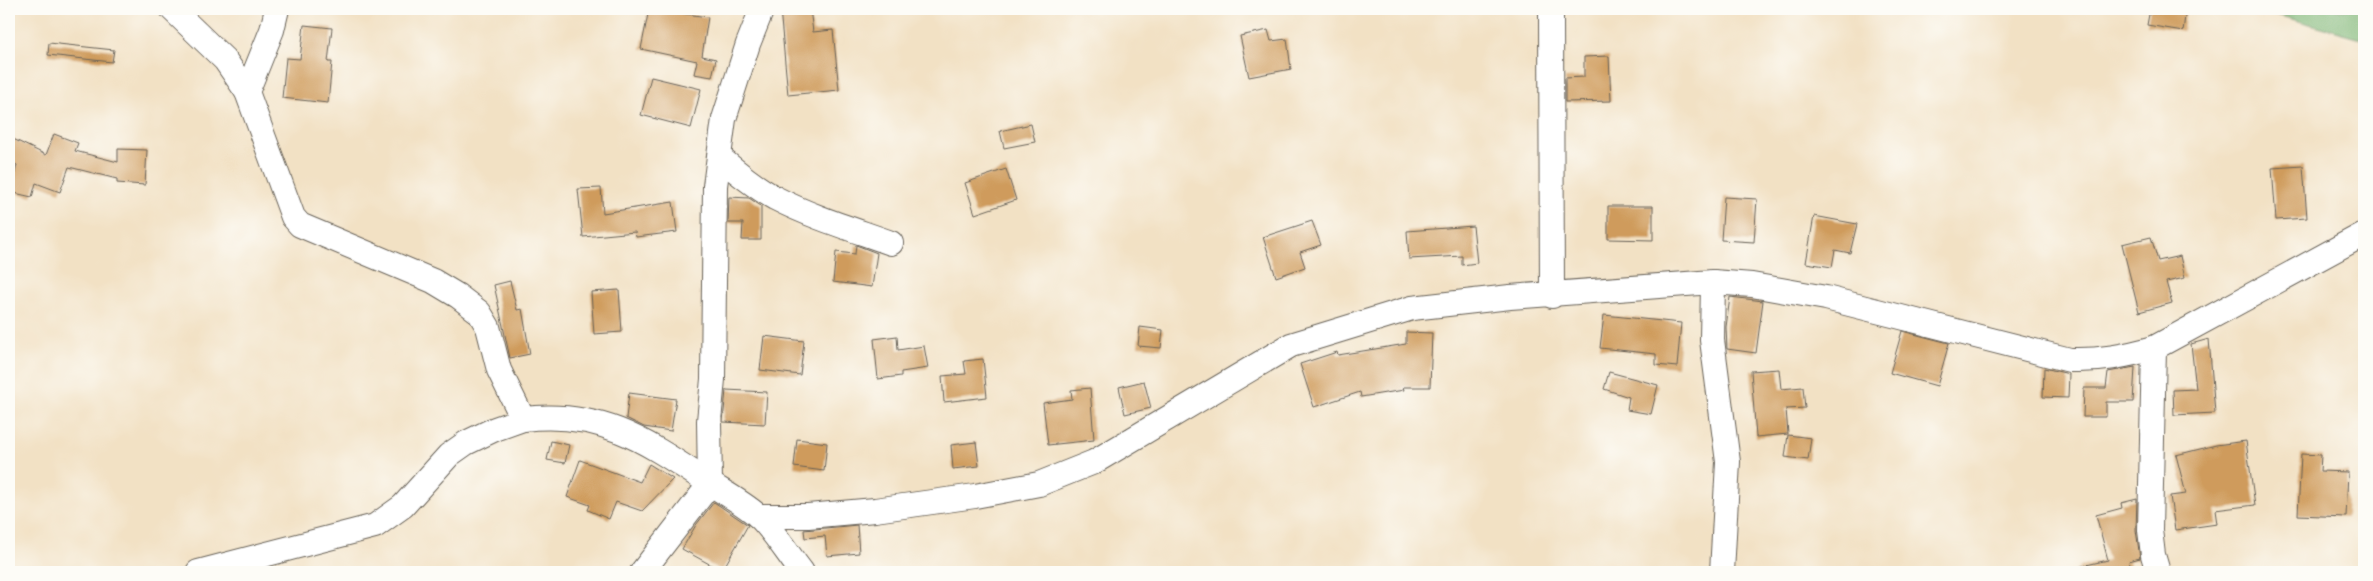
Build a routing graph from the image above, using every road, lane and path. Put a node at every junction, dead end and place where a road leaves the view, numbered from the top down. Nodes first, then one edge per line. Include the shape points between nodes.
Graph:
1 (172, 9) edge
2 (276, 9) edge
3 (762, 9) edge
4 (1550, 9) edge
5 (247, 92) junction
6 (719, 157) junction
7 (2364, 234) edge
8 (891, 243) dead end
9 (1713, 282) junction
10 (1552, 296) junction
11 (2154, 348) junction
12 (523, 419) junction
13 (710, 484) junction
14 (758, 516) junction
15 (198, 572) edge
16 (642, 572) edge
17 (802, 572) edge
18 (1722, 572) edge
19 (2158, 572) edge

1 - 5 street via 225,60
2 - 5 street via 272,30
3 - 6 street via 731,94
4 - 10 street
5 - 12 street via 293,217 308,230 432,281 479,312 488,326 499,370
6 - 8 street via 775,198
6 - 13 street via 714,231
7 - 11 street
9 - 10 street
9 - 11 street via 1826,298 2070,360 2096,361
9 - 18 street via 1712,340 1728,462
10 - 14 street via 1510,297 1412,308 1291,345 1094,462 1039,484 875,510 808,516
11 - 19 street via 2150,530
12 - 13 street via 570,418 621,430 645,441
12 - 15 street via 495,429 449,455 403,506 375,526
13 - 14 street
13 - 16 street
14 - 17 street

